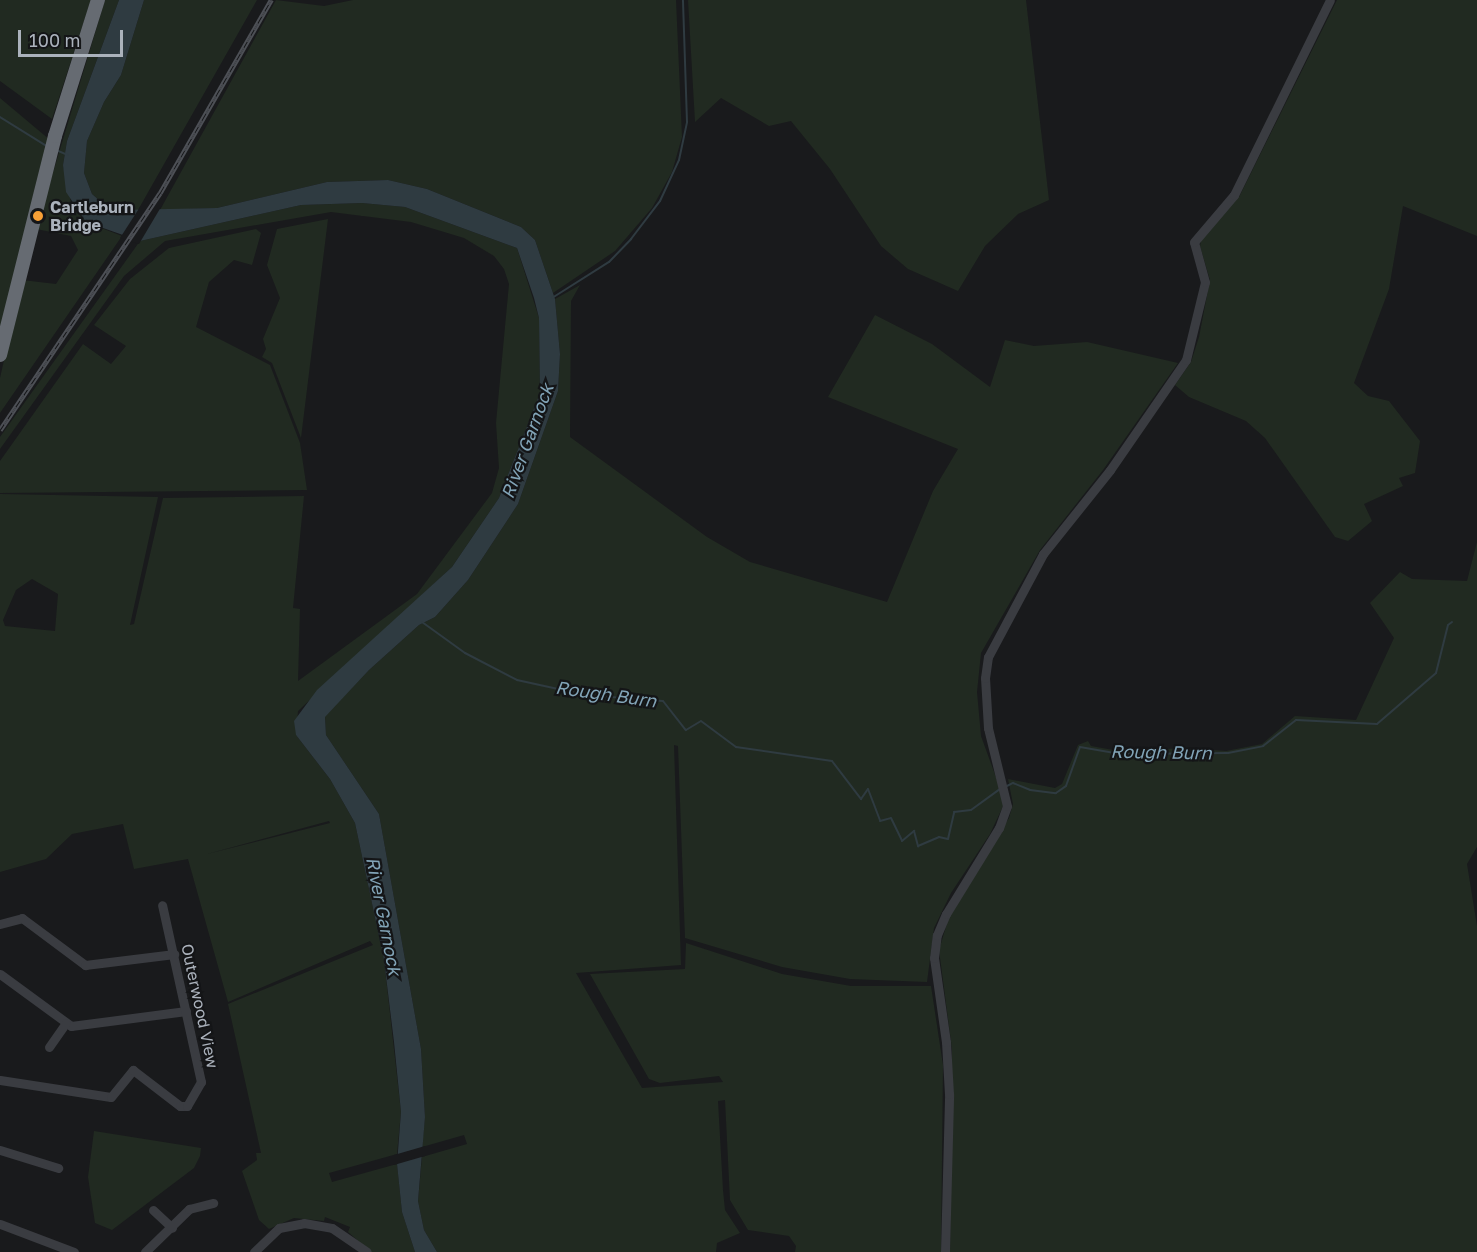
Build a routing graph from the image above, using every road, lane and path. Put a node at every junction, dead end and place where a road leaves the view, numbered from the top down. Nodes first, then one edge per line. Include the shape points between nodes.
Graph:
1 (98, 0) edge
2 (1330, 0) edge
3 (0, 355) edge
4 (162, 905) dead end
5 (0, 924) edge
6 (174, 954) junction
7 (0, 974) edge
8 (186, 1011) junction
9 (66, 1023) junction
10 (49, 1047) dead end
11 (0, 1080) edge
12 (0, 1150) edge
13 (58, 1168) dead end
14 (213, 1203) dead end
15 (153, 1210) dead end
16 (0, 1224) edge
17 (172, 1228) junction
18 (74, 1252) edge
19 (144, 1252) edge
20 (254, 1252) edge
21 (367, 1252) edge
22 (945, 1252) edge

1 - 3 highway via 53,143
2 - 22 street via 1234,195 1194,242 1205,282 1186,360 1110,470 1043,554 992,648 986,667 985,702 1007,792 1004,817 952,902 937,935 934,968 948,1090
4 - 6 street, Outerwood View
5 - 6 street via 22,918 85,965
6 - 8 street, Outerwood View
7 - 9 street
8 - 9 street via 71,1026
8 - 11 street, Outerwood View via 201,1083 184,1108 133,1070 111,1097
9 - 10 street
12 - 13 street
14 - 17 street via 194,1206
15 - 17 street
16 - 18 street
17 - 19 street
20 - 21 street via 279,1228 304,1223 332,1228

